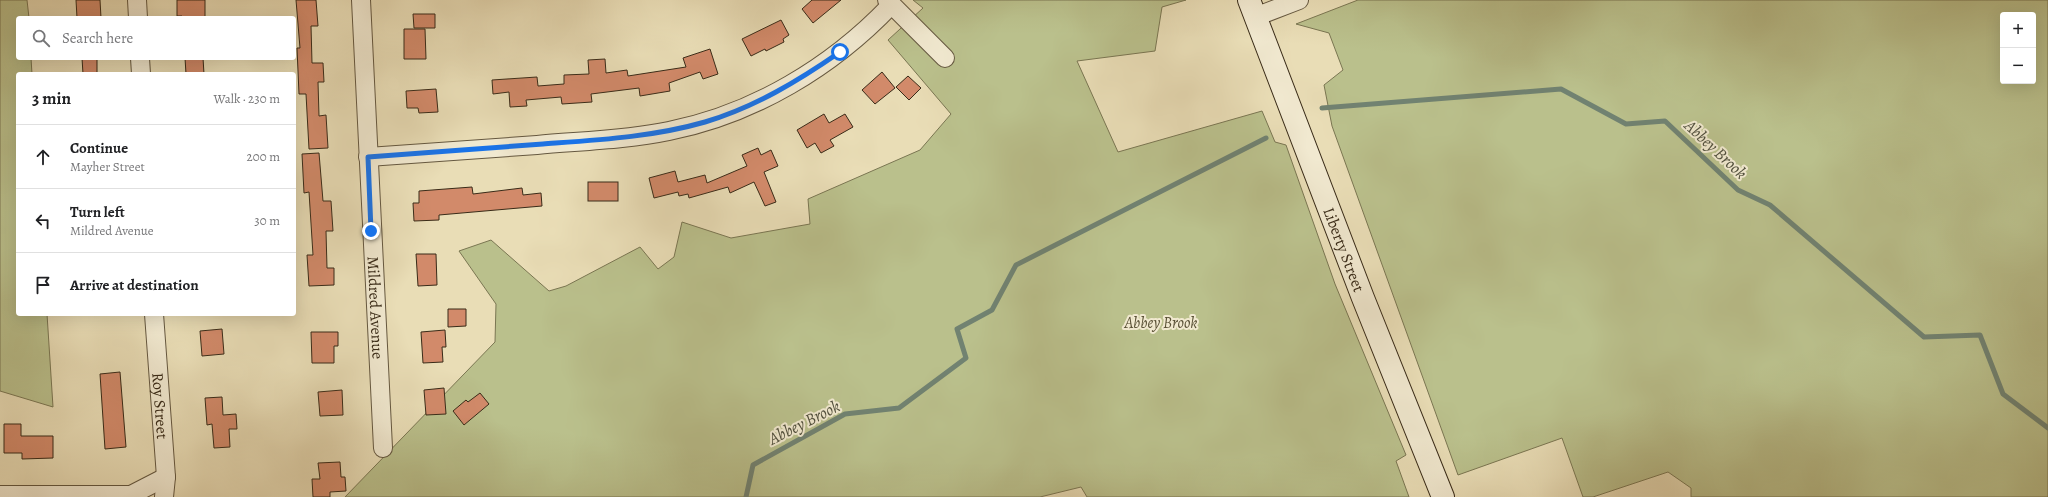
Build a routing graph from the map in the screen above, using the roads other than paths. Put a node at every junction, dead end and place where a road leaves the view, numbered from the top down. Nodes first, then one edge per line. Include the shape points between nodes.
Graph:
1 (137, 0) edge
2 (361, 0) edge
3 (1299, 0) edge
4 (889, 2) edge
5 (1252, 9) edge
6 (138, 16) edge
7 (946, 58) dead end
8 (140, 60) edge
9 (141, 72) edge
10 (368, 157) junction
11 (154, 316) edge
12 (383, 448) dead end
13 (166, 477) junction
14 (0, 495) edge
15 (164, 497) edge
16 (1443, 497) edge

1 - 6 street
2 - 10 street, Mildred Avenue
3 - 5 street
4 - 7 street
4 - 10 street via 840,52 810,73 778,92 707,121 669,131 627,137
5 - 16 main road, Liberty Street
8 - 9 street
10 - 12 street, Mildred Avenue
11 - 13 street, Roy Street
13 - 14 street via 131,495
13 - 15 street, Roy Street

